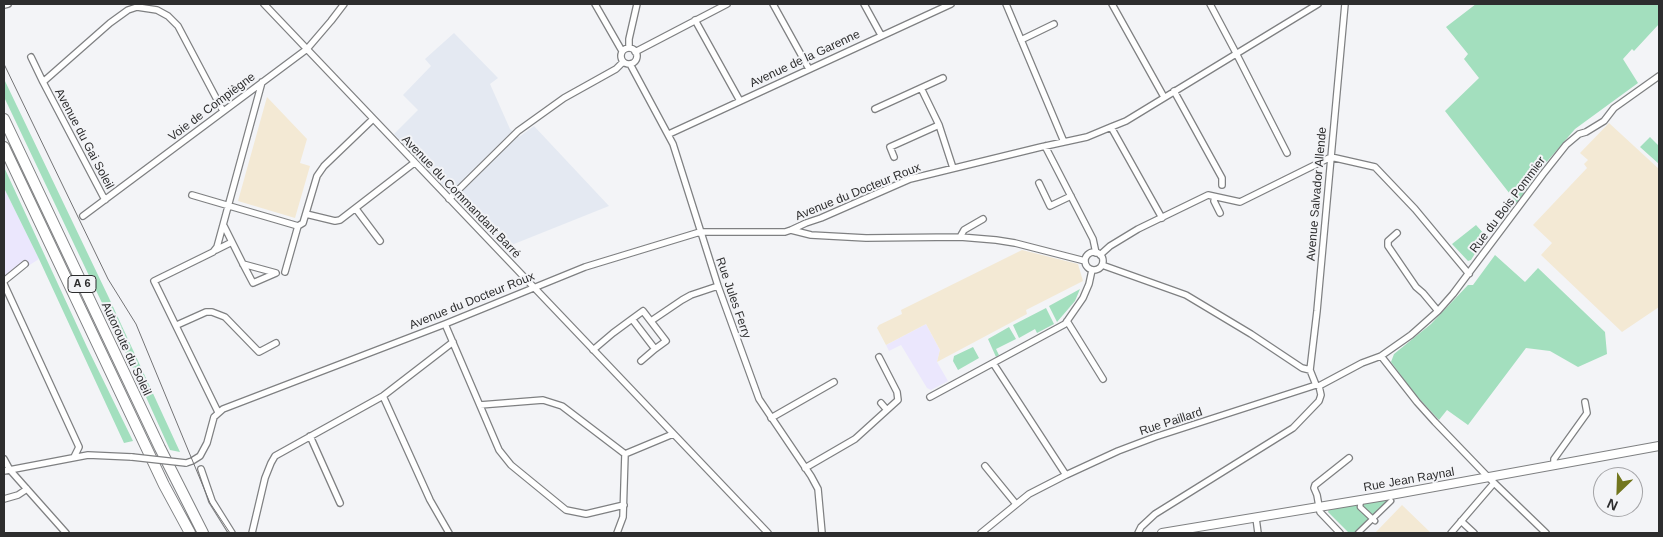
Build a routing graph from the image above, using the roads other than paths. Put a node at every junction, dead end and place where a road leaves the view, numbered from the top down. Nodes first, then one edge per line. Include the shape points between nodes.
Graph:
1 (8, 4) edge
2 (264, 4) edge
3 (344, 4) edge
4 (594, 4) edge
5 (638, 4) edge
6 (727, 4) edge
7 (773, 4) edge
8 (864, 4) edge
9 (950, 4) edge
10 (1006, 4) edge
11 (1112, 4) edge
12 (1210, 4) edge
13 (1318, 4) edge
14 (1345, 4) edge
15 (4, 5) edge
16 (1309, 6) edge
17 (695, 20) junction
18 (1054, 24) dead end
19 (881, 35) junction
20 (1021, 40) junction
21 (307, 48) junction
22 (629, 48) junction
23 (622, 51) junction
24 (636, 52) junction
25 (1236, 53) junction
26 (31, 57) dead end
27 (623, 62) junction
28 (630, 64) junction
29 (809, 69) junction
30 (1659, 76) edge
31 (942, 78) dead end
32 (43, 82) junction
33 (262, 82) junction
34 (921, 88) junction
35 (1174, 91) junction
36 (1164, 97) junction
37 (740, 101) junction
38 (875, 109) dead end
39 (223, 111) junction
40 (373, 119) junction
41 (4, 120) edge
42 (938, 125) junction
43 (1112, 127) junction
44 (669, 134) junction
45 (1064, 142) junction
46 (1045, 146) junction
47 (4, 147) edge
48 (1287, 153) dead end
49 (894, 157) dead end
50 (1331, 157) junction
51 (414, 163) junction
52 (953, 168) junction
53 (1039, 183) dead end
54 (1222, 185) dead end
55 (192, 195) dead end
56 (1071, 196) junction
57 (1215, 197) junction
58 (449, 199) junction
59 (105, 200) junction
60 (230, 206) junction
61 (356, 209) junction
62 (1220, 213) dead end
63 (306, 214) junction
64 (83, 216) dead end
65 (1162, 218) junction
66 (983, 219) dead end
67 (224, 226) junction
68 (298, 226) junction
69 (791, 230) junction
70 (700, 232) junction
71 (1397, 233) dead end
72 (960, 237) junction
73 (380, 241) dead end
74 (232, 242) junction
75 (213, 252) junction
76 (1098, 254) junction
77 (1085, 261) junction
78 (25, 264) dead end
79 (243, 264) junction
80 (1102, 265) junction
81 (1092, 270) junction
82 (284, 272) dead end
83 (1469, 274) junction
84 (4, 282) edge
85 (718, 286) junction
86 (534, 288) junction
87 (1438, 311) junction
88 (632, 319) junction
89 (1067, 321) junction
90 (652, 322) junction
91 (445, 324) junction
92 (177, 326) junction
93 (453, 342) junction
94 (276, 344) dead end
95 (655, 349) junction
96 (593, 350) junction
97 (1381, 356) junction
98 (879, 357) dead end
99 (640, 361) dead end
100 (993, 363) junction
101 (1310, 370) junction
102 (1103, 379) dead end
103 (834, 382) dead end
104 (1318, 386) junction
105 (383, 396) junction
106 (930, 397) dead end
107 (1585, 402) dead end
108 (881, 403) dead end
109 (480, 405) junction
110 (887, 410) junction
111 (218, 412) junction
112 (771, 418) junction
113 (673, 434) junction
114 (310, 436) junction
115 (1659, 446) edge
116 (624, 454) junction
117 (74, 457) junction
118 (1349, 458) dead end
119 (4, 459) edge
120 (985, 466) dead end
121 (1554, 466) junction
122 (805, 468) junction
123 (201, 469) dead end
124 (7, 471) edge
125 (1066, 475) junction
126 (1491, 480) junction
127 (27, 489) junction
128 (4, 499) edge
129 (1360, 500) junction
130 (1390, 501) dead end
131 (340, 503) dead end
132 (1016, 504) junction
133 (624, 505) junction
134 (1318, 507) junction
135 (1256, 518) junction
136 (1374, 520) junction
137 (1461, 521) junction
138 (66, 533) edge
139 (190, 533) edge
140 (203, 533) edge
141 (232, 533) edge
142 (252, 533) edge
143 (448, 533) edge
144 (617, 533) edge
145 (768, 533) edge
146 (822, 533) edge
147 (981, 533) edge
148 (1138, 533) edge
149 (1162, 533) edge
150 (1258, 533) edge
151 (1340, 533) edge
152 (1358, 533) edge
153 (1450, 533) edge
154 (1474, 533) edge
155 (1546, 533) edge

1 - 15 street
2 - 21 street, Avenue du Commandant Barré
3 - 21 street, Voie de Compiègne
4 - 23 street
5 - 22 street
6 - 17 street
7 - 29 street
8 - 19 street
9 - 19 street, Avenue de la Garenne
10 - 20 street
11 - 36 street
12 - 25 street
13 - 16 street, Avenue du Docteur Roux
14 - 50 street, Avenue Salvador Allende
16 - 25 street, Avenue du Docteur Roux
17 - 24 street
17 - 37 street
18 - 20 street
19 - 29 street, Avenue de la Garenne
20 - 45 street
21 - 33 street, Voie de Compiègne
21 - 40 street, Avenue du Commandant Barré
22 - 23 street
22 - 24 street
23 - 27 street
24 - 28 street via 636,59
25 - 35 street, Avenue du Docteur Roux
25 - 48 street
26 - 32 street
27 - 28 street
27 - 58 street via 518,131
28 - 44 street, Rue Jules Ferry
29 - 37 street, Avenue de la Garenne
30 - 83 street, Rue du Bois Pommier via 1614,108 1604,121 1579,134 1566,146
31 - 34 street
32 - 39 street, Avenue du Gai Soleil via 128,10 146,8 168,16 178,26
32 - 59 street, Avenue du Gai Soleil
33 - 39 street, Voie de Compiègne
33 - 60 street
34 - 38 street
34 - 42 street
35 - 36 street, Avenue du Docteur Roux
35 - 54 street via 1222,178
36 - 43 street, Avenue du Docteur Roux
37 - 44 street, Avenue de la Garenne
39 - 59 street, Voie de Compiègne
40 - 51 street, Avenue du Commandant Barré
40 - 63 street via 321,171
41 - 140 highway, Autoroute du Soleil / A 6
42 - 49 street via 890,147
42 - 52 street
43 - 45 street, Avenue du Docteur Roux
43 - 65 street
44 - 70 street, Rue Jules Ferry
45 - 46 street, Avenue du Docteur Roux
46 - 52 street, Avenue du Docteur Roux
46 - 56 street
47 - 139 highway, Autoroute du Soleil / A 6 via 164,485
50 - 57 street via 1240,202
50 - 83 street via 1375,167
50 - 101 street, Avenue Salvador Allende
51 - 58 street, Avenue du Commandant Barré
51 - 61 street
52 - 69 street, Avenue du Docteur Roux via 910,179
53 - 56 street via 1050,206
55 - 60 street
56 - 76 street
57 - 62 street
57 - 65 street via 1208,195
58 - 86 street, Avenue du Commandant Barré
59 - 64 street, Voie de Compiègne
60 - 67 street
60 - 68 street
61 - 63 street via 335,221
61 - 73 street
63 - 68 street via 304,223
65 - 76 street
66 - 72 street via 964,230
67 - 74 street
67 - 75 street
68 - 82 street
69 - 70 street, Avenue du Docteur Roux
69 - 72 street via 819,235 881,238
70 - 85 street, Rue Jules Ferry
70 - 86 street, Avenue du Docteur Roux via 615,257
71 - 87 street via 1388,241 1388,246 1416,287
72 - 77 street via 1015,243
74 - 75 street
74 - 79 street
75 - 92 street via 154,281
76 - 77 street via 1089,254
76 - 80 street via 1103,260
77 - 81 street
78 - 84 street
79 - 79 street via 268,270 276,273 253,283
80 - 81 street
80 - 101 street via 1186,295
81 - 89 street via 1083,298
83 - 87 street, Rue du Bois Pommier
84 - 117 street via 79,447
85 - 90 street via 691,295
85 - 112 street, Rue Jules Ferry via 756,392
86 - 91 street, Avenue du Docteur Roux
86 - 96 street, Avenue du Commandant Barré
87 - 97 street, Rue du Bois Pommier
88 - 90 street via 644,311
88 - 95 street
88 - 96 street
89 - 100 street
89 - 102 street
90 - 95 street via 666,342
91 - 93 street
91 - 111 street, Avenue du Docteur Roux
92 - 94 street via 212,312 225,317 259,352
92 - 111 street
93 - 105 street
93 - 109 street
95 - 99 street
96 - 113 street, Avenue du Commandant Barré
97 - 104 street, Rue Paillard
97 - 126 street via 1417,402
98 - 110 street via 898,395 898,400
100 - 106 street
100 - 125 street
101 - 104 street, Avenue Salvador Allende
103 - 112 street
104 - 125 street, Rue Paillard via 1155,436
104 - 148 street via 1319,401 1293,428 1156,514
105 - 114 street
105 - 143 street
107 - 121 street via 1587,413 1554,459
108 - 110 street
109 - 116 street via 544,400 562,406
109 - 133 street via 499,450 511,465 566,510 586,514
110 - 122 street via 855,439
111 - 117 street, bridge via 204,450 196,459 186,463 98,455
112 - 122 street, Rue Jules Ferry
113 - 116 street
113 - 145 street, Avenue du Commandant Barré
114 - 131 street
114 - 142 street via 281,452 270,463
115 - 121 street, Rue Jean Raynal
116 - 133 street
117 - 124 street
118 - 134 street via 1315,485
119 - 124 street
120 - 132 street
121 - 126 street, Rue Jean Raynal
122 - 146 street, Rue Jules Ferry via 818,489
123 - 141 street via 212,501
124 - 127 street
125 - 132 street, Rue Paillard
126 - 129 street, Rue Jean Raynal
126 - 137 street
126 - 155 street
127 - 128 street
127 - 138 street
129 - 134 street, Rue Jean Raynal
129 - 136 street via 1360,507
130 - 136 street
132 - 147 street, Rue Paillard
133 - 144 street
134 - 135 street, Rue Jean Raynal
134 - 151 street
135 - 149 street, Rue Jean Raynal
135 - 150 street
136 - 152 street
137 - 153 street
137 - 154 street

